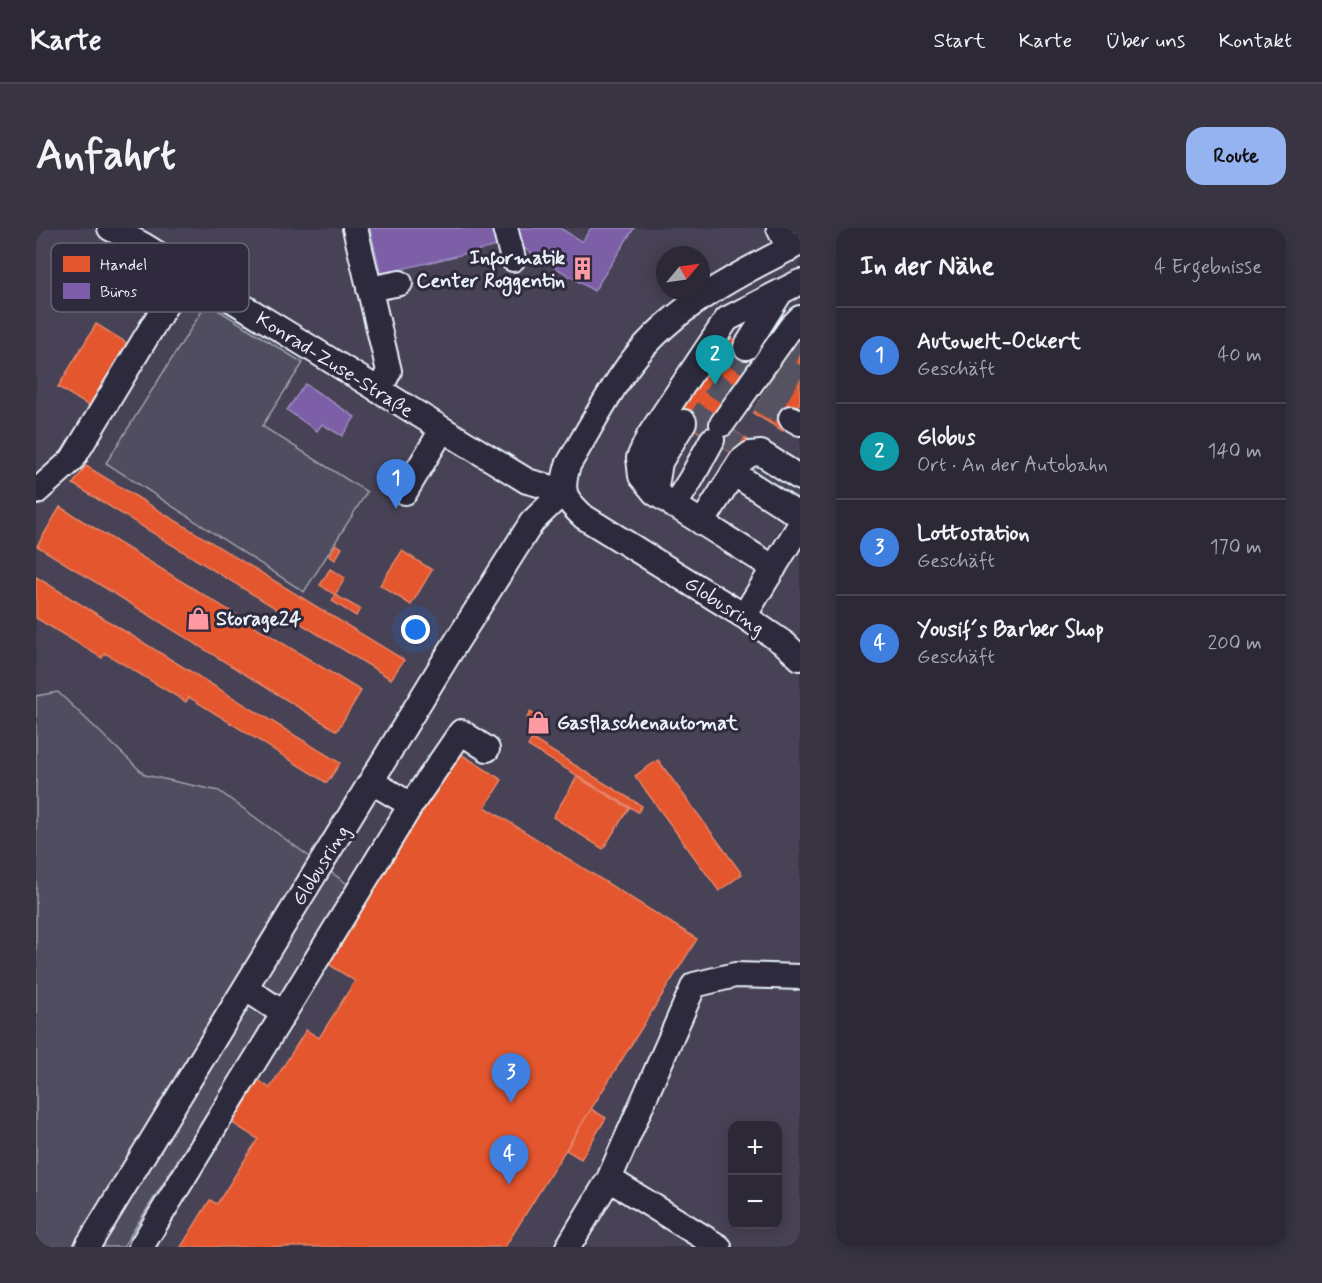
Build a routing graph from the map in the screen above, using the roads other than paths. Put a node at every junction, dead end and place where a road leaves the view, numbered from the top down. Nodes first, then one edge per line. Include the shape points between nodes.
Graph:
1 (110, 228) edge
2 (355, 228) edge
3 (506, 228) edge
4 (789, 240) edge
5 (139, 243) edge
6 (513, 259) dead end
7 (400, 283) dead end
8 (369, 290) junction
9 (779, 293) edge
10 (249, 311) edge
11 (162, 312) edge
12 (740, 344) tunnel mouth
13 (778, 360) edge
14 (379, 391) junction
15 (442, 430) junction
16 (718, 441) junction
17 (800, 478) edge
18 (564, 484) junction
19 (36, 492) edge
20 (405, 492) dead end
21 (665, 499) junction
22 (800, 499) edge
23 (800, 516) edge
24 (702, 523) junction
25 (800, 525) edge
26 (774, 568) junction
27 (744, 616) junction
28 (800, 658) edge
29 (487, 749) dead end
30 (372, 782) junction
31 (411, 805) junction
32 (800, 977) edge
33 (244, 988) junction
34 (284, 1013) junction
35 (609, 1179) junction
36 (87, 1247) edge
37 (141, 1247) edge
38 (568, 1247) edge
39 (719, 1247) edge

1 - 5 street, Konrad-Zuse-Straße
2 - 8 street
3 - 6 street
4 - 18 street via 687,307 649,341 621,375 568,465
7 - 8 street
8 - 14 street via 389,371
9 - 12 street
9 - 21 street via 727,319 649,436 639,458 641,476
10 - 14 street, Konrad-Zuse-Straße
11 - 19 street via 72,460
13 - 16 street
13 - 16 street
14 - 15 street, Konrad-Zuse-Straße
15 - 18 street, Konrad-Zuse-Straße via 527,481
15 - 20 street
16 - 17 street via 750,454 761,453
16 - 21 street
16 - 21 street via 707,470
16 - 22 street
16 - 23 street
16 - 24 street
18 - 27 street, Globusring via 568,500 584,517
18 - 30 street, Globusring via 532,522
21 - 24 street
24 - 26 street
25 - 26 street
26 - 27 street
27 - 28 street, Globusring
29 - 31 street via 461,732
30 - 31 street
30 - 33 street, Globusring
31 - 34 street
32 - 35 street via 735,975 694,985
33 - 34 street
33 - 36 street, Globusring
34 - 37 street
35 - 38 street
35 - 39 street

